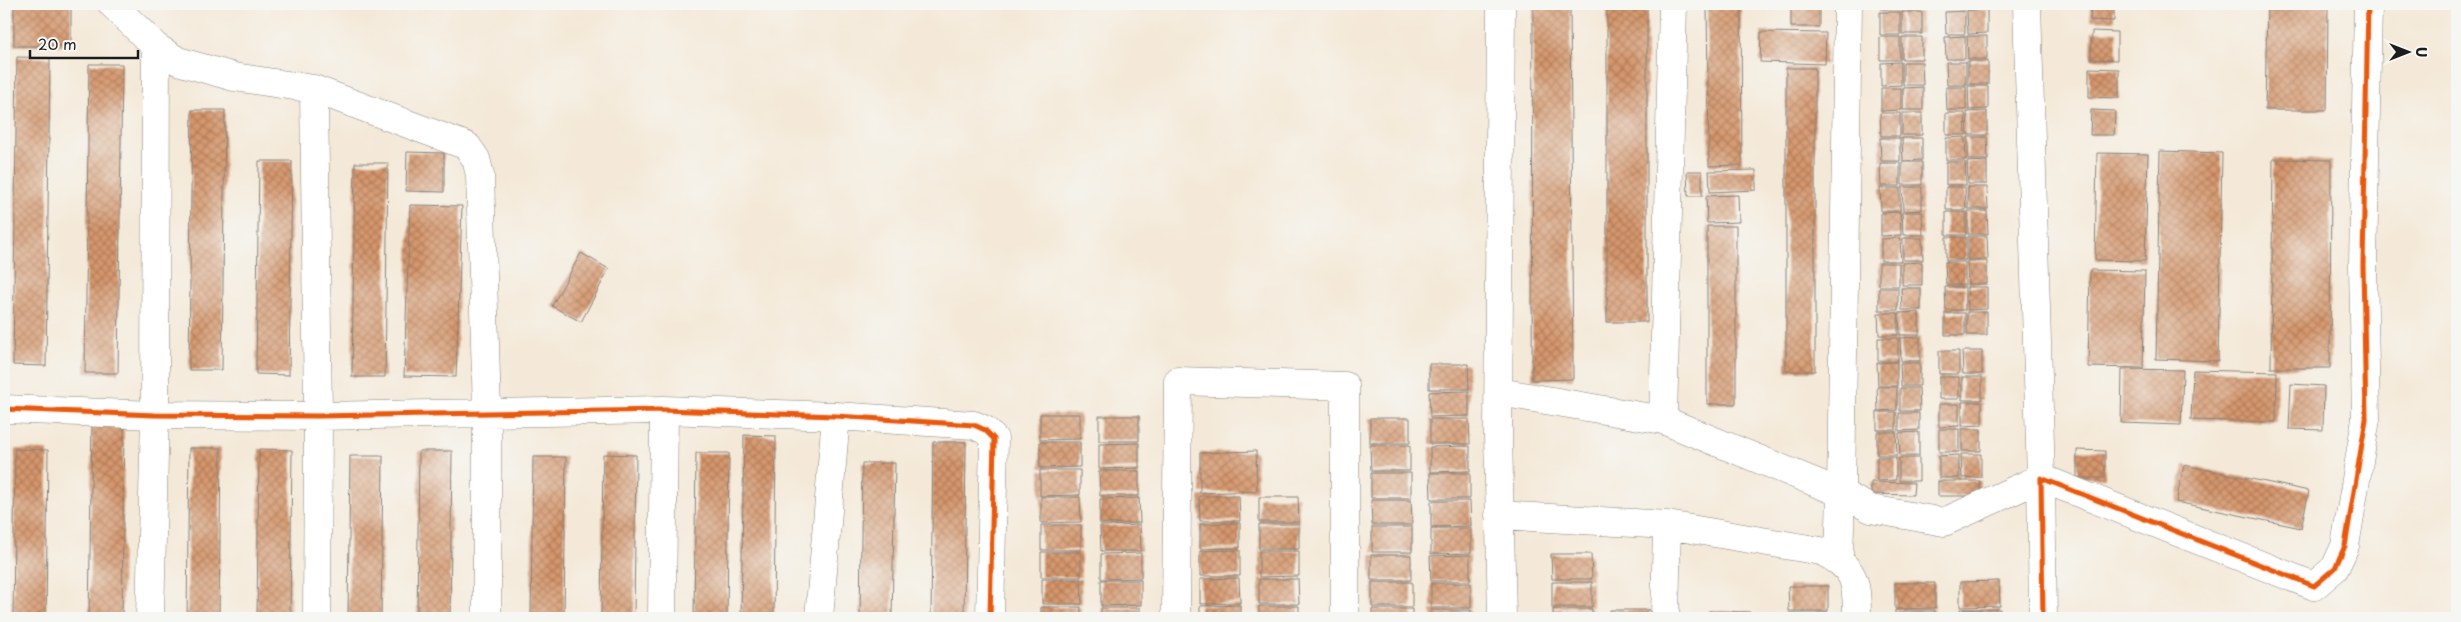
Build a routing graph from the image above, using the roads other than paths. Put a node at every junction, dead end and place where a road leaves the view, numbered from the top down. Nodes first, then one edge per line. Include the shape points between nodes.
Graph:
1 (112, 4) edge
2 (1501, 4) edge
3 (1673, 4) edge
4 (1848, 4) edge
5 (2027, 4) edge
6 (2368, 4) edge
7 (156, 47) junction
8 (314, 89) junction
9 (4, 409) edge
10 (664, 410) junction
11 (487, 411) junction
12 (1498, 411) junction
13 (155, 415) junction
14 (318, 416) junction
15 (836, 416) junction
16 (1663, 420) junction
17 (2041, 478) junction
18 (1841, 493) junction
19 (1499, 515) junction
20 (1667, 525) junction
21 (1839, 559) junction
22 (150, 618) edge
23 (316, 618) edge
24 (486, 618) edge
25 (662, 618) edge
26 (819, 618) edge
27 (990, 618) edge
28 (1176, 618) edge
29 (1345, 618) edge
30 (1502, 618) edge
31 (1665, 618) edge
32 (1858, 618) edge
33 (2043, 618) edge

1 - 7 street
2 - 12 street
3 - 16 street
4 - 18 street
5 - 17 street
6 - 17 street via 2363,265 2366,418 2345,546 2335,568 2314,586
7 - 8 street via 178,61 234,77
7 - 13 street
8 - 11 street via 467,146 476,159 480,175
8 - 14 street
9 - 13 street
10 - 11 street
10 - 15 street
10 - 25 street
11 - 14 street
11 - 24 street
12 - 16 street
12 - 19 street
13 - 14 street
13 - 22 street
14 - 23 street
15 - 26 street
15 - 27 street via 974,424 990,434 994,440
16 - 18 street
17 - 18 street via 1944,522 1871,509
17 - 33 street
18 - 21 street
19 - 20 street
19 - 30 street
20 - 21 street via 1821,551
20 - 31 street
21 - 32 street via 1850,572 1857,596
28 - 29 street via 1178,382 1345,386

